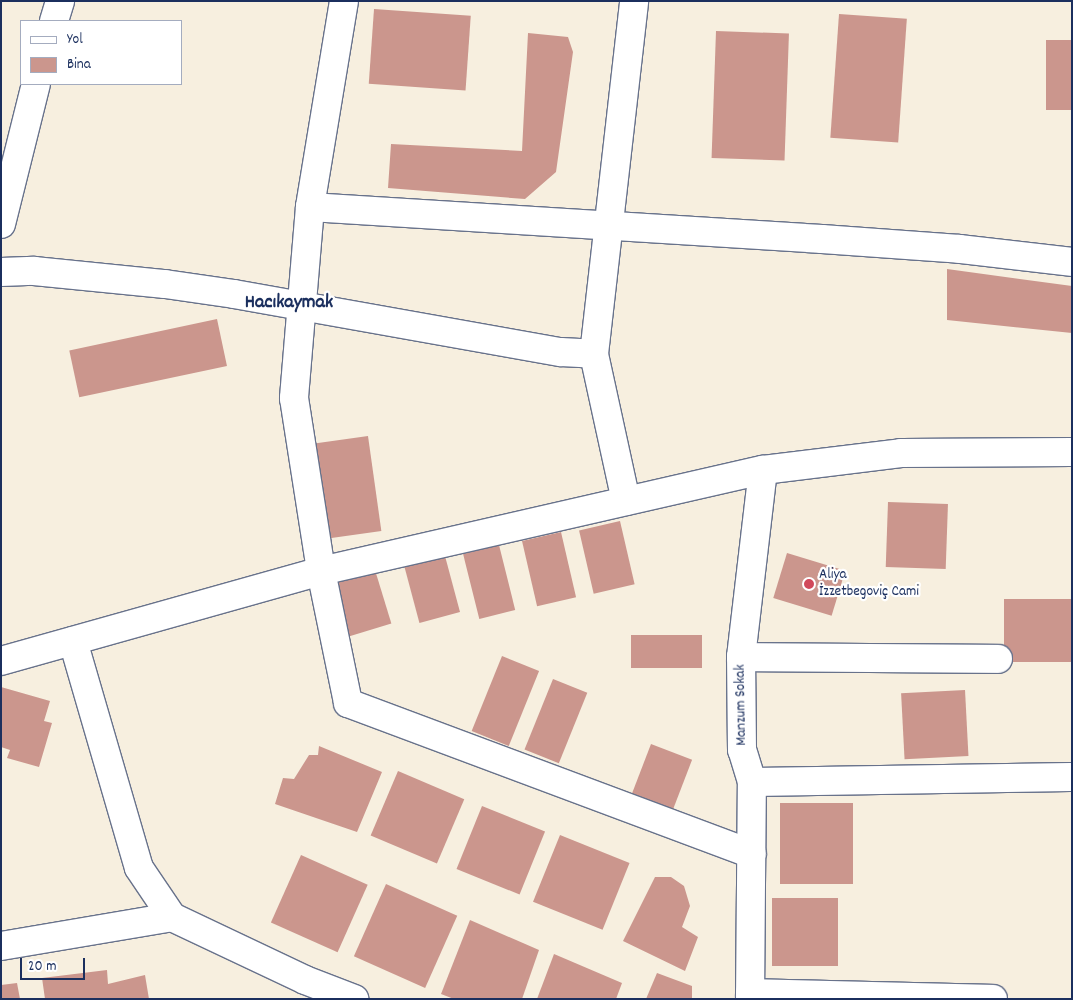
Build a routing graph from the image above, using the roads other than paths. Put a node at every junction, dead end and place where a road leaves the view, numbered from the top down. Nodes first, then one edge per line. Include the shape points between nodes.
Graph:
1 (60, 1) edge
2 (344, 1) edge
3 (634, 1) edge
4 (54, 20) edge
5 (36, 85) edge
6 (310, 207) junction
7 (1, 224) edge
8 (610, 225) junction
9 (1072, 262) edge
10 (1, 272) edge
11 (300, 307) junction
12 (594, 354) junction
13 (1072, 452) edge
14 (763, 470) junction
15 (626, 501) junction
16 (321, 571) junction
17 (73, 641) junction
18 (742, 657) junction
19 (998, 659) dead end
20 (1, 661) edge
21 (1072, 777) edge
22 (752, 782) junction
23 (752, 854) junction
24 (172, 917) junction
25 (1, 946) edge
26 (750, 996) edge
27 (354, 999) edge
28 (993, 999) edge

1 - 4 street
2 - 6 street
3 - 8 street
5 - 7 street
6 - 8 street
6 - 11 street
8 - 9 street via 960,249
8 - 12 street
10 - 11 street via 34,271 165,284
11 - 12 street via 561,352
11 - 16 street via 294,398
12 - 15 street
13 - 14 street via 901,453
14 - 15 street
14 - 18 street, Manzum Sokak
15 - 16 street
16 - 17 street
16 - 23 street via 348,703
17 - 20 street
17 - 24 street via 139,868
18 - 19 street
18 - 22 street, Manzum Sokak via 742,750
21 - 22 street
22 - 23 street, Manzum Sokak
23 - 26 street, Manzum Sokak
24 - 25 street
24 - 27 street via 305,980
26 - 28 street

